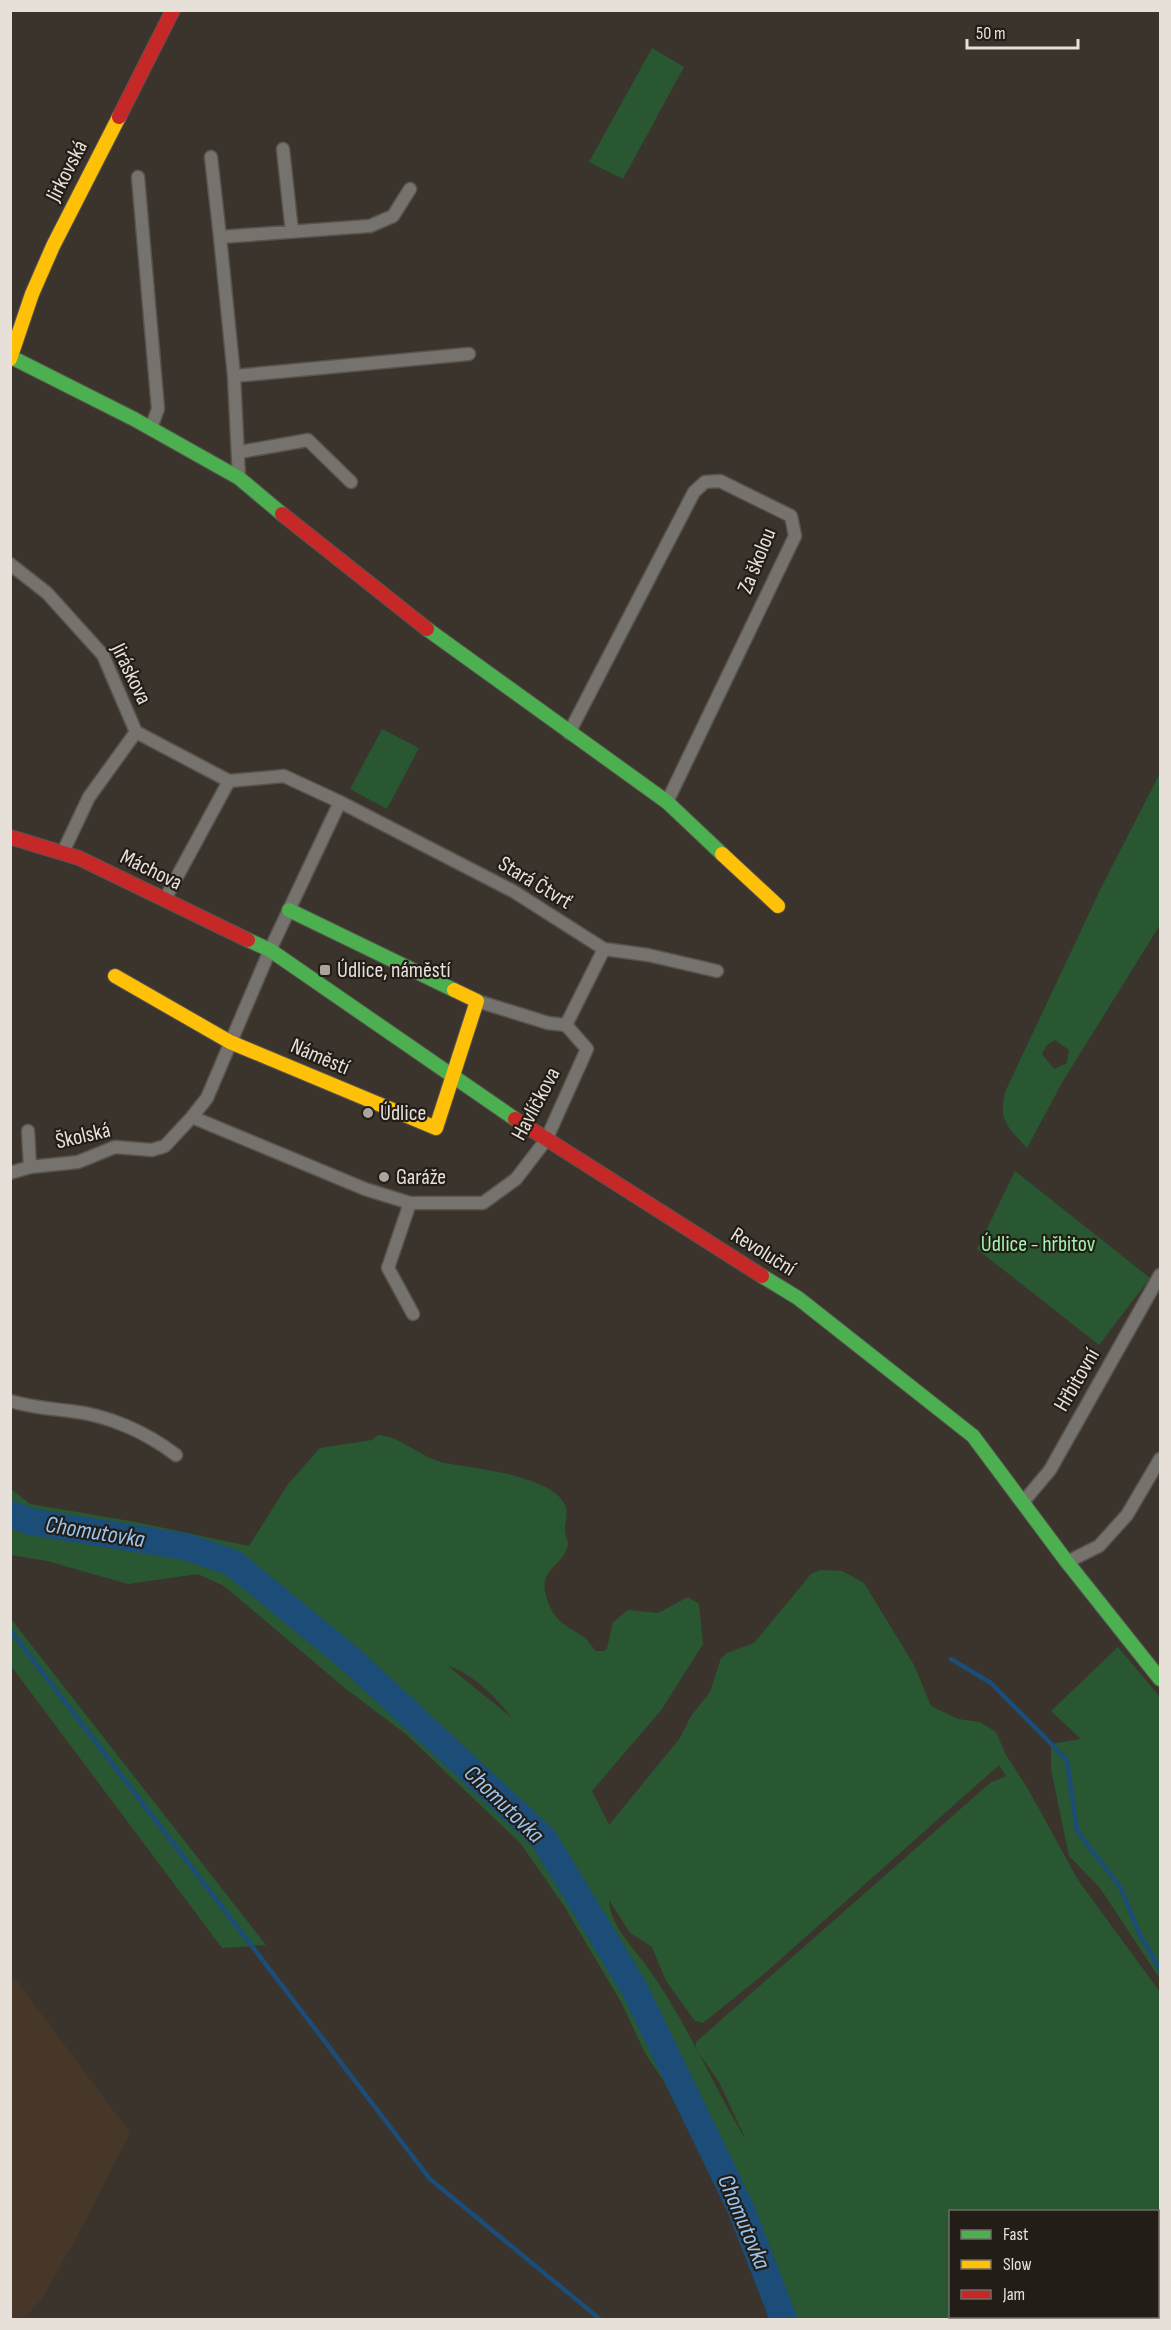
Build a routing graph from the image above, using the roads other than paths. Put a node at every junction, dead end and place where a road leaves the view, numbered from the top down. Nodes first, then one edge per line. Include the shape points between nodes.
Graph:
1 (173, 10) edge
2 (283, 148) dead end
3 (211, 157) dead end
4 (138, 177) dead end
5 (410, 189) dead end
6 (292, 232) junction
7 (220, 237) junction
8 (469, 354) dead end
9 (11, 358) edge
10 (234, 376) junction
11 (151, 428) junction
12 (240, 452) junction
13 (239, 478) junction
14 (351, 482) dead end
15 (10, 564) edge
16 (136, 732) junction
17 (569, 733) junction
18 (229, 781) junction
19 (340, 802) junction
20 (668, 802) junction
21 (10, 837) edge
22 (63, 852) junction
23 (165, 899) junction
24 (778, 906) dead end
25 (289, 910) junction
26 (270, 950) junction
27 (603, 950) junction
28 (717, 971) dead end
29 (116, 976) dead end
30 (477, 1001) junction
31 (566, 1025) junction
32 (231, 1042) junction
33 (451, 1074) junction
34 (192, 1118) junction
35 (28, 1131) dead end
36 (546, 1140) junction
37 (30, 1167) junction
38 (10, 1173) edge
39 (410, 1203) junction
40 (1161, 1275) edge
41 (413, 1314) dead end
42 (10, 1401) edge
43 (176, 1455) dead end
44 (1161, 1459) edge
45 (1024, 1501) junction
46 (1067, 1562) junction
47 (1161, 1678) edge

1 - 9 street, Jirkovská via 53,246
2 - 6 street
3 - 7 street
4 - 11 street via 158,409
5 - 6 street via 393,216 370,226
6 - 7 street
7 - 10 street
8 - 10 street
9 - 11 street, Jirkovská
10 - 12 street
11 - 13 street, Jirkovská
12 - 13 street
12 - 14 street via 308,440
13 - 17 street, Jirkovská via 386,598
15 - 16 street, Jiráskova via 47,593 103,655
16 - 18 street
16 - 22 street, Jiráskova via 89,797
17 - 20 street, Jirkovská
17 - 20 street, Za školou via 694,492 705,482 720,481 791,516 795,536
18 - 19 street, Stará Čtvrť via 284,776
18 - 23 street
19 - 25 street
19 - 27 street, Stará Čtvrť via 513,891
20 - 24 street, Jirkovská
21 - 22 street, Máchova
22 - 23 street, Máchova
23 - 26 street, Máchova
25 - 26 street
25 - 30 street
26 - 32 street
26 - 33 street
27 - 28 street, Stará Čtvrť via 648,955
27 - 31 street
29 - 32 street
30 - 31 street
30 - 33 street, Náměstí
31 - 36 street, Havlíčkova via 587,1049
32 - 33 street, Náměstí via 436,1128
32 - 34 street, Školská via 207,1098
33 - 36 street, Revoluční
34 - 37 street, Školská via 159,1148 115,1147 78,1162
34 - 39 street, Havlíčkova via 365,1189
35 - 37 street, Školská
36 - 39 street, Havlíčkova via 516,1179 483,1203
36 - 45 street, Revoluční via 798,1299 973,1436
37 - 38 street
39 - 41 street via 388,1268
40 - 45 street, Hřbitovní via 1050,1470
42 - 43 street via 39,1410 100,1416 153,1438
44 - 46 street via 1126,1515 1099,1546
45 - 46 street, Revoluční
46 - 47 street, Revoluční

